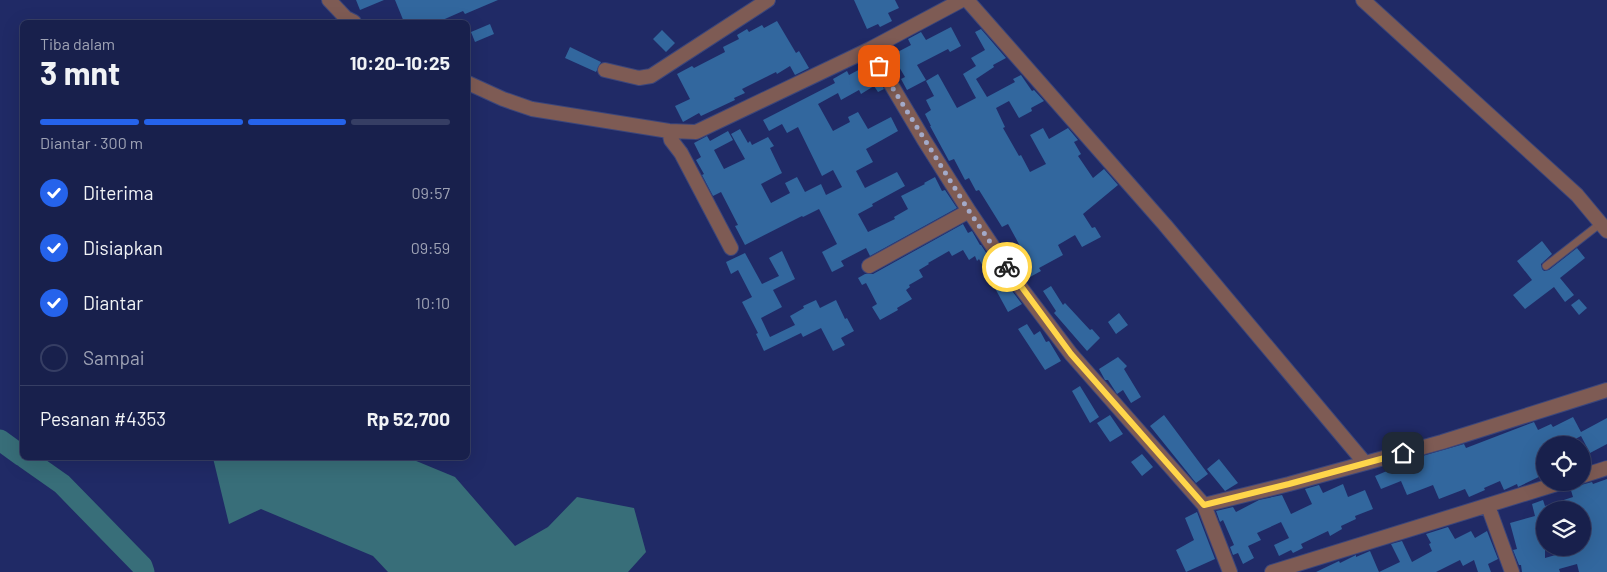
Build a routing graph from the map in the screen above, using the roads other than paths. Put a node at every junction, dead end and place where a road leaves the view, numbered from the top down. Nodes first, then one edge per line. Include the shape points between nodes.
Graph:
1 (329, 0) edge
2 (768, 0) edge
3 (962, 0) edge
4 (967, 0) edge
5 (1363, 0) edge
6 (350, 20) edge
7 (870, 49) junction
8 (605, 70) dead end
9 (470, 84) edge
10 (669, 131) junction
11 (969, 211) junction
12 (1604, 227) edge
13 (731, 248) dead end
14 (869, 266) dead end
15 (1546, 266) dead end
16 (1607, 390) edge
17 (1365, 463) junction
18 (1607, 468) edge
19 (1591, 473) edge
20 (1536, 491) edge
21 (1204, 505) junction
22 (1488, 506) junction
23 (1230, 572) edge
24 (1272, 572) edge
25 (1512, 572) edge

1 - 6 street
2 - 8 street via 651,76 639,78
3 - 7 street
4 - 17 street via 1165,225
5 - 12 street via 1577,195
7 - 10 street via 696,132
7 - 11 street
9 - 10 street via 532,109
10 - 13 street
11 - 14 street
11 - 21 street via 1071,354
12 - 15 lane
16 - 17 street
17 - 21 street
18 - 19 street
20 - 22 street
21 - 23 street
22 - 24 street
22 - 25 street

